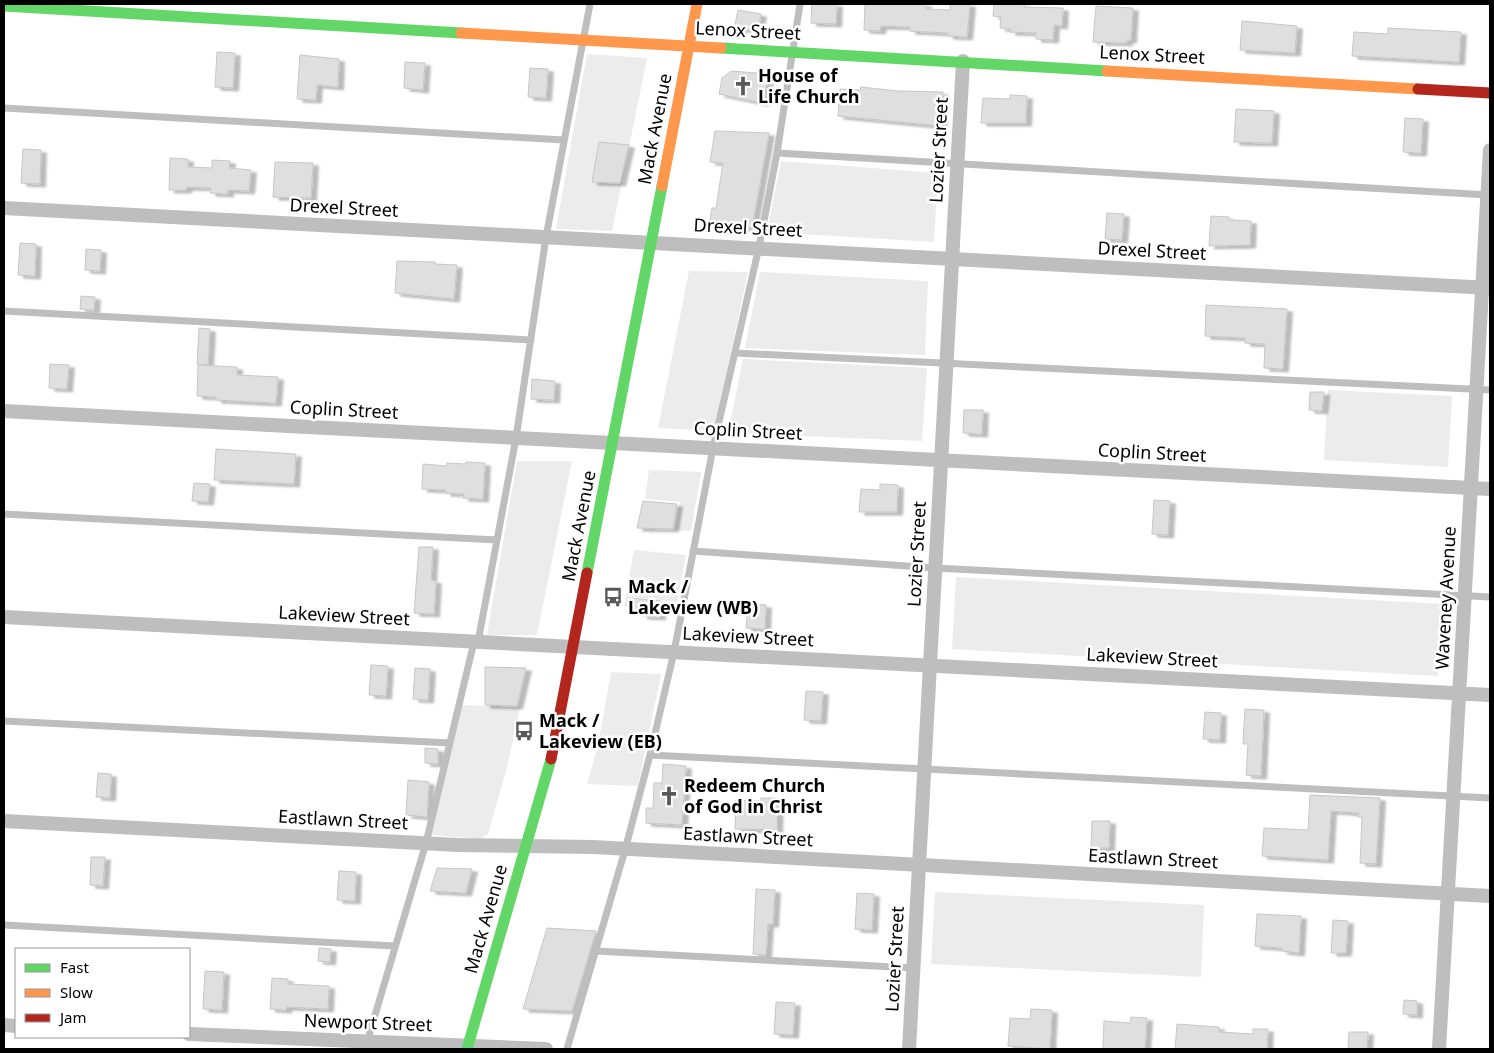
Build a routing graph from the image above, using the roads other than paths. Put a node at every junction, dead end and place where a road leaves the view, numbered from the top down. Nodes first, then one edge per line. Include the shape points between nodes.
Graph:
1 (590, 4) edge
2 (697, 4) edge
3 (800, 4) edge
4 (4, 6) edge
5 (583, 40) junction
6 (689, 45) junction
7 (792, 51) junction
8 (963, 61) junction
9 (1490, 93) edge
10 (4, 108) edge
11 (564, 140) junction
12 (1490, 150) edge
13 (777, 153) junction
14 (957, 163) junction
15 (1489, 195) edge
16 (4, 208) edge
17 (546, 237) junction
18 (651, 242) junction
19 (759, 248) junction
20 (952, 259) junction
21 (1486, 288) edge
22 (4, 311) edge
23 (531, 340) junction
24 (735, 353) junction
25 (946, 363) junction
26 (1483, 390) edge
27 (4, 411) edge
28 (516, 438) junction
29 (612, 443) junction
30 (714, 448) junction
31 (941, 460) junction
32 (1470, 488) junction
33 (1490, 489) edge
34 (4, 514) edge
35 (497, 540) junction
36 (693, 551) junction
37 (935, 568) junction
38 (1464, 596) junction
39 (1490, 597) edge
40 (4, 617) edge
41 (476, 642) junction
42 (573, 647) junction
43 (674, 652) junction
44 (930, 665) junction
45 (1459, 693) junction
46 (1490, 694) edge
47 (4, 720) edge
48 (450, 743) junction
49 (650, 755) junction
50 (924, 769) junction
51 (1453, 796) junction
52 (1490, 798) edge
53 (4, 821) edge
54 (426, 843) junction
55 (525, 846) junction
56 (625, 850) junction
57 (919, 866) junction
58 (1448, 894) junction
59 (1490, 896) edge
60 (4, 925) edge
61 (395, 946) junction
62 (596, 951) junction
63 (913, 968) junction
64 (190, 1034) edge
65 (366, 1046) edge
66 (467, 1048) edge
67 (546, 1049) edge
68 (567, 1049) edge
69 (909, 1049) edge
70 (1439, 1049) edge

1 - 5 lane
2 - 6 street, Mack Avenue
3 - 7 lane
4 - 5 street, Lenox Street
5 - 6 street, Lenox Street
5 - 11 lane
6 - 7 street, Lenox Street
6 - 18 street, Mack Avenue
7 - 8 street, Lenox Street
7 - 13 lane
8 - 9 street, Lenox Street
8 - 14 street, Lozier Street
10 - 11 lane
11 - 17 lane
12 - 15 street, Waveney Avenue
13 - 14 lane
13 - 19 lane
14 - 15 lane
14 - 20 street, Lozier Street
15 - 21 street, Waveney Avenue
16 - 17 street, Drexel Street
17 - 18 street, Drexel Street
17 - 23 lane
18 - 19 street, Drexel Street
18 - 29 street, Mack Avenue
19 - 20 street, Drexel Street
19 - 24 lane
20 - 21 street, Drexel Street
20 - 25 street, Lozier Street
21 - 26 street, Waveney Avenue
22 - 23 lane
23 - 28 lane
24 - 25 lane
24 - 30 lane
25 - 26 lane
25 - 31 street, Lozier Street
26 - 32 street, Waveney Avenue
27 - 28 street, Coplin Street
28 - 29 street, Coplin Street
28 - 35 lane
29 - 30 street, Coplin Street
29 - 42 street, Mack Avenue
30 - 31 street, Coplin Street
30 - 36 lane
31 - 32 street, Coplin Street
31 - 37 street, Lozier Street
32 - 33 street, Coplin Street
32 - 38 street, Waveney Avenue
34 - 35 lane
35 - 41 lane
36 - 37 lane
36 - 43 lane
37 - 38 lane
37 - 44 street, Lozier Street
38 - 39 lane
38 - 45 street, Waveney Avenue
40 - 41 street, Lakeview Street
41 - 42 street, Lakeview Street
41 - 48 lane
42 - 43 street, Lakeview Street
42 - 55 street, Mack Avenue via 553,750
43 - 44 street, Lakeview Street
43 - 49 lane
44 - 45 street, Lakeview Street
44 - 50 street, Lozier Street
45 - 46 street, Lakeview Street
45 - 51 street, Waveney Avenue
47 - 48 lane
48 - 54 lane
49 - 50 lane
49 - 56 lane
50 - 51 lane
50 - 57 street, Lozier Street
51 - 52 lane
51 - 58 street, Waveney Avenue
53 - 54 street, Eastlawn Street
54 - 55 street, Eastlawn Street
54 - 61 lane
55 - 56 street, Eastlawn Street
55 - 66 street, Mack Avenue
56 - 57 street, Eastlawn Street
56 - 62 lane
57 - 58 street, Eastlawn Street
57 - 63 street, Lozier Street
58 - 59 street, Eastlawn Street
58 - 70 street, Waveney Avenue
60 - 61 lane
61 - 65 lane
62 - 63 lane
62 - 68 lane
63 - 69 street, Lozier Street
64 - 65 street, Newport Street
65 - 66 street, Newport Street
66 - 67 street, Newport Street

